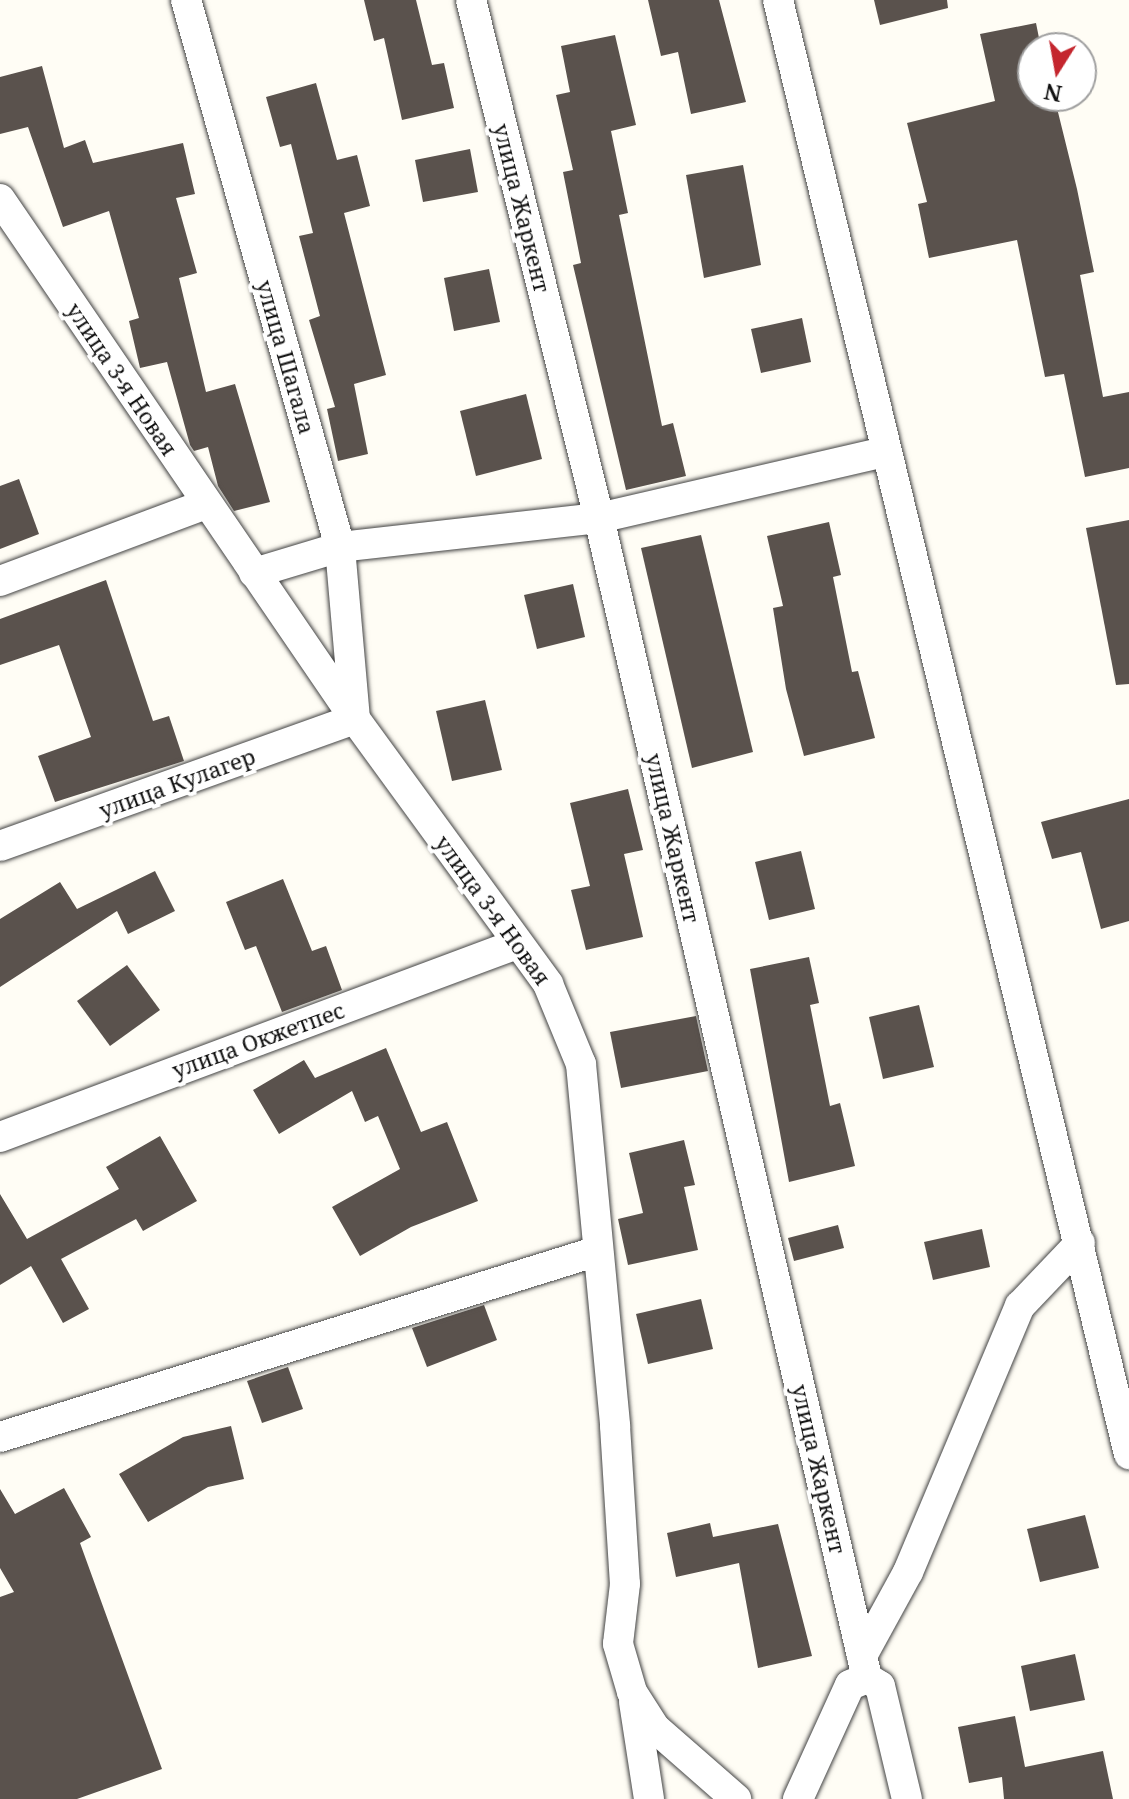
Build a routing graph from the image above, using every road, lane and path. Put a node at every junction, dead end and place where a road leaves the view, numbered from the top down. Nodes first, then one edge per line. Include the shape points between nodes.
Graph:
1 (186, 0) edge
2 (471, 0) edge
3 (778, 0) edge
4 (0, 199) edge
5 (886, 452) junction
6 (206, 504) junction
7 (599, 518) junction
8 (340, 547) junction
9 (254, 573) junction
10 (0, 581) edge
11 (355, 719) junction
12 (0, 846) edge
13 (517, 944) junction
14 (0, 1137) edge
15 (1080, 1243) junction
16 (598, 1251) junction
17 (0, 1437) edge
18 (1129, 1454) edge
19 (860, 1673) junction
20 (632, 1692) junction
21 (649, 1799) edge
22 (736, 1799) edge
23 (798, 1799) edge
24 (907, 1799) edge

1 - 8 street, улица Шагала
2 - 7 street, улица Жаркент
3 - 5 street
4 - 6 street, улица 3-я Новая
5 - 7 street
5 - 15 street
6 - 9 street, улица 3-я Новая
6 - 10 street
7 - 8 street
7 - 19 street, улица Жаркент
8 - 9 street
8 - 11 street, улица Шагала
9 - 11 street, улица 3-я Новая
11 - 12 street, улица Кулагер
11 - 13 street, улица 3-я Новая
13 - 14 street, улица Окжетпес
13 - 16 street, улица 3-я Новая via 548,984 581,1064
15 - 18 street
15 - 19 street via 1020,1306
16 - 17 street
16 - 20 street, улица 3-я Новая via 625,1584 618,1644
19 - 23 street
19 - 24 street, улица Жаркент via 880,1686
20 - 21 street
20 - 22 street, улица 3-я Новая via 655,1728

